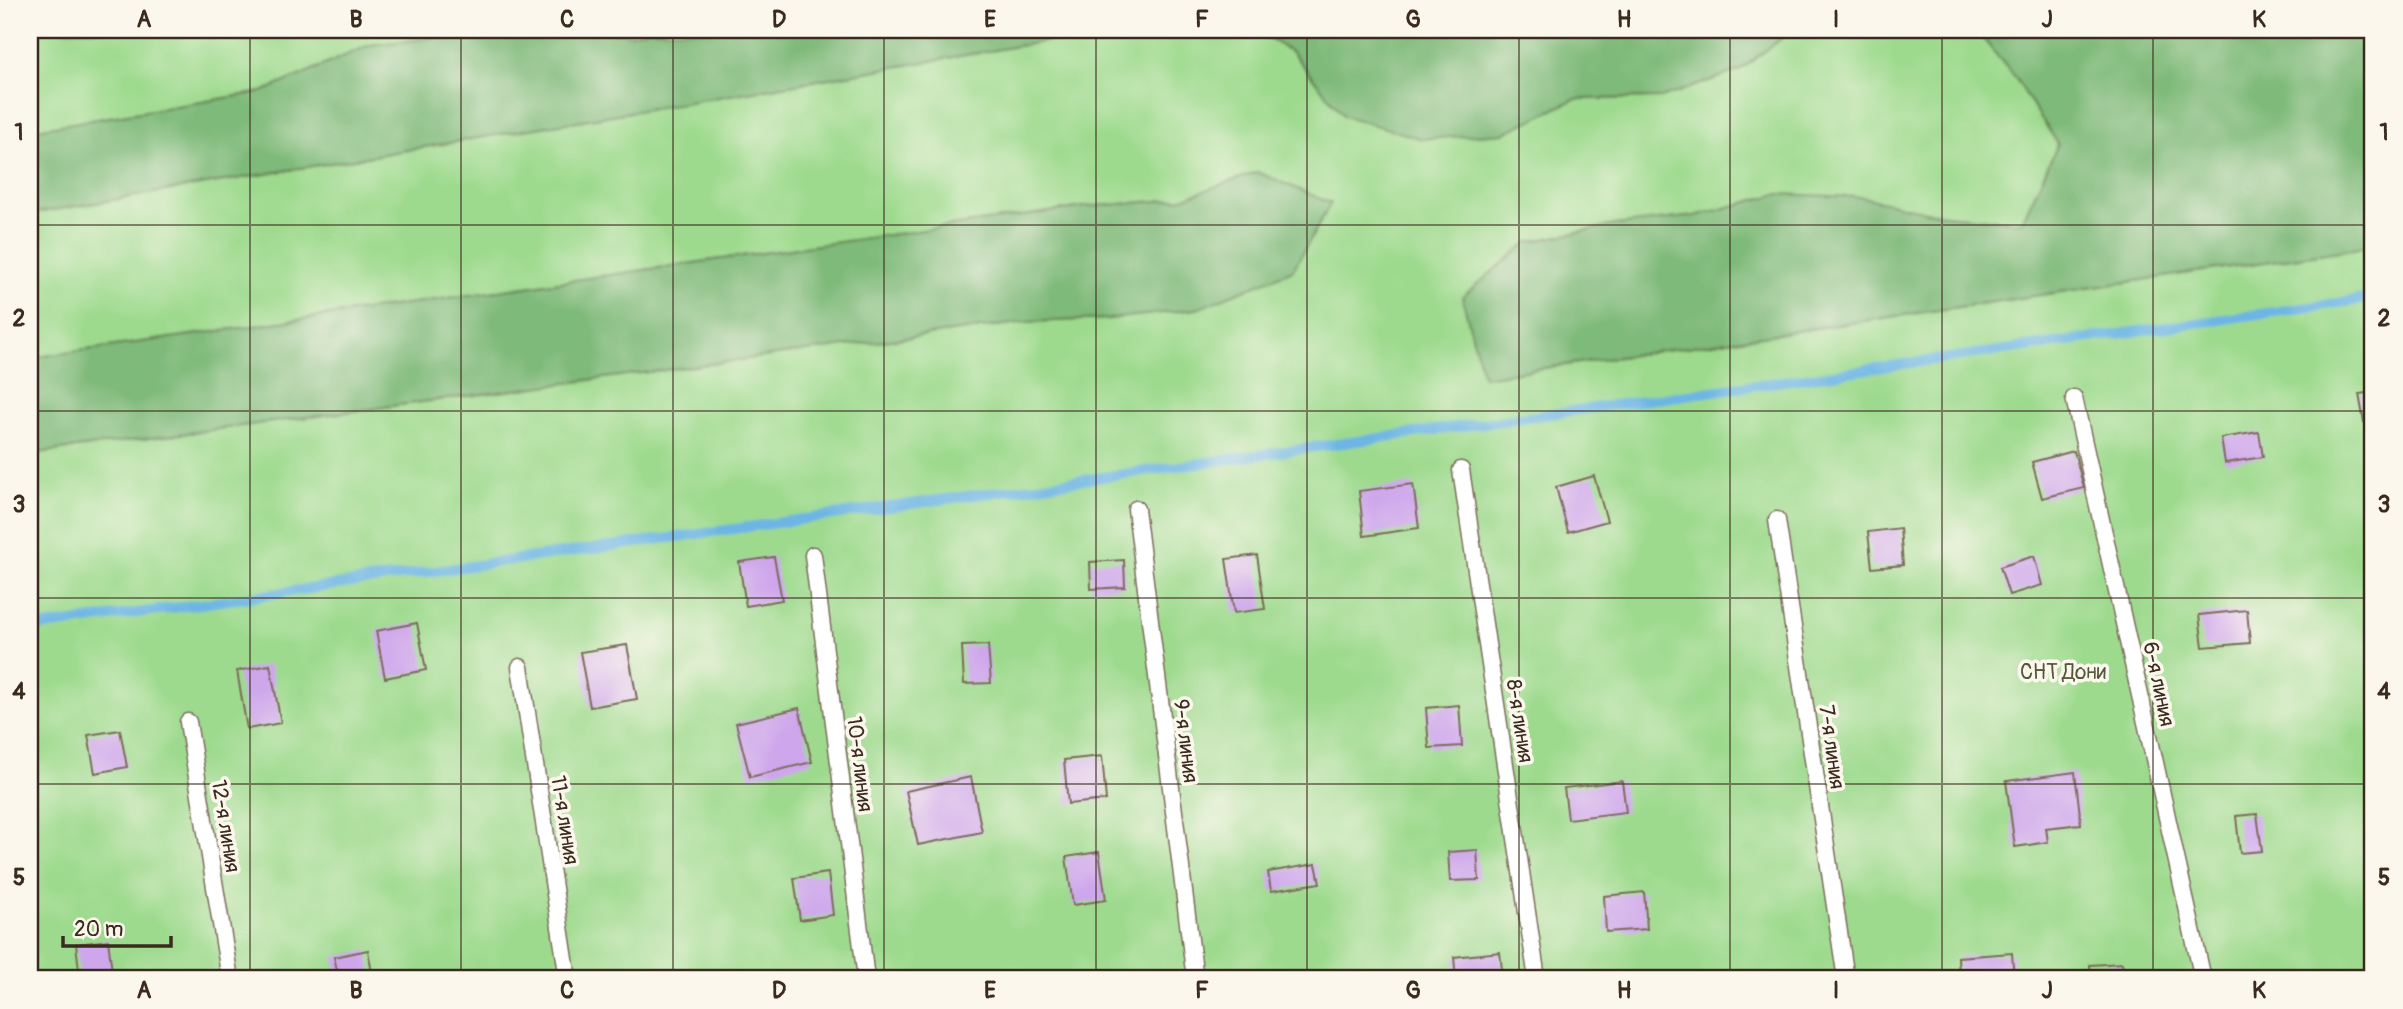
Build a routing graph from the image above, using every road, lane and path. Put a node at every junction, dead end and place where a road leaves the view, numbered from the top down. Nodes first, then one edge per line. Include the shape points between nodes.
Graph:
1 (2074, 398) dead end
2 (1461, 470) dead end
3 (1136, 509) dead end
4 (1777, 520) dead end
5 (813, 555) dead end
6 (520, 667) dead end
7 (188, 722) dead end
8 (230, 979) edge
9 (568, 979) edge
10 (866, 979) edge
11 (1195, 979) edge
12 (1537, 979) edge
13 (1846, 979) edge
14 (2203, 979) edge

1 - 14 lane, 6-я линия
2 - 12 lane, 8-я линия
3 - 11 lane, 9-я линия
4 - 13 lane, 7-я линия
5 - 10 lane, 10-я линия
6 - 9 lane, 11-я линия
7 - 8 lane, 12-я линия

